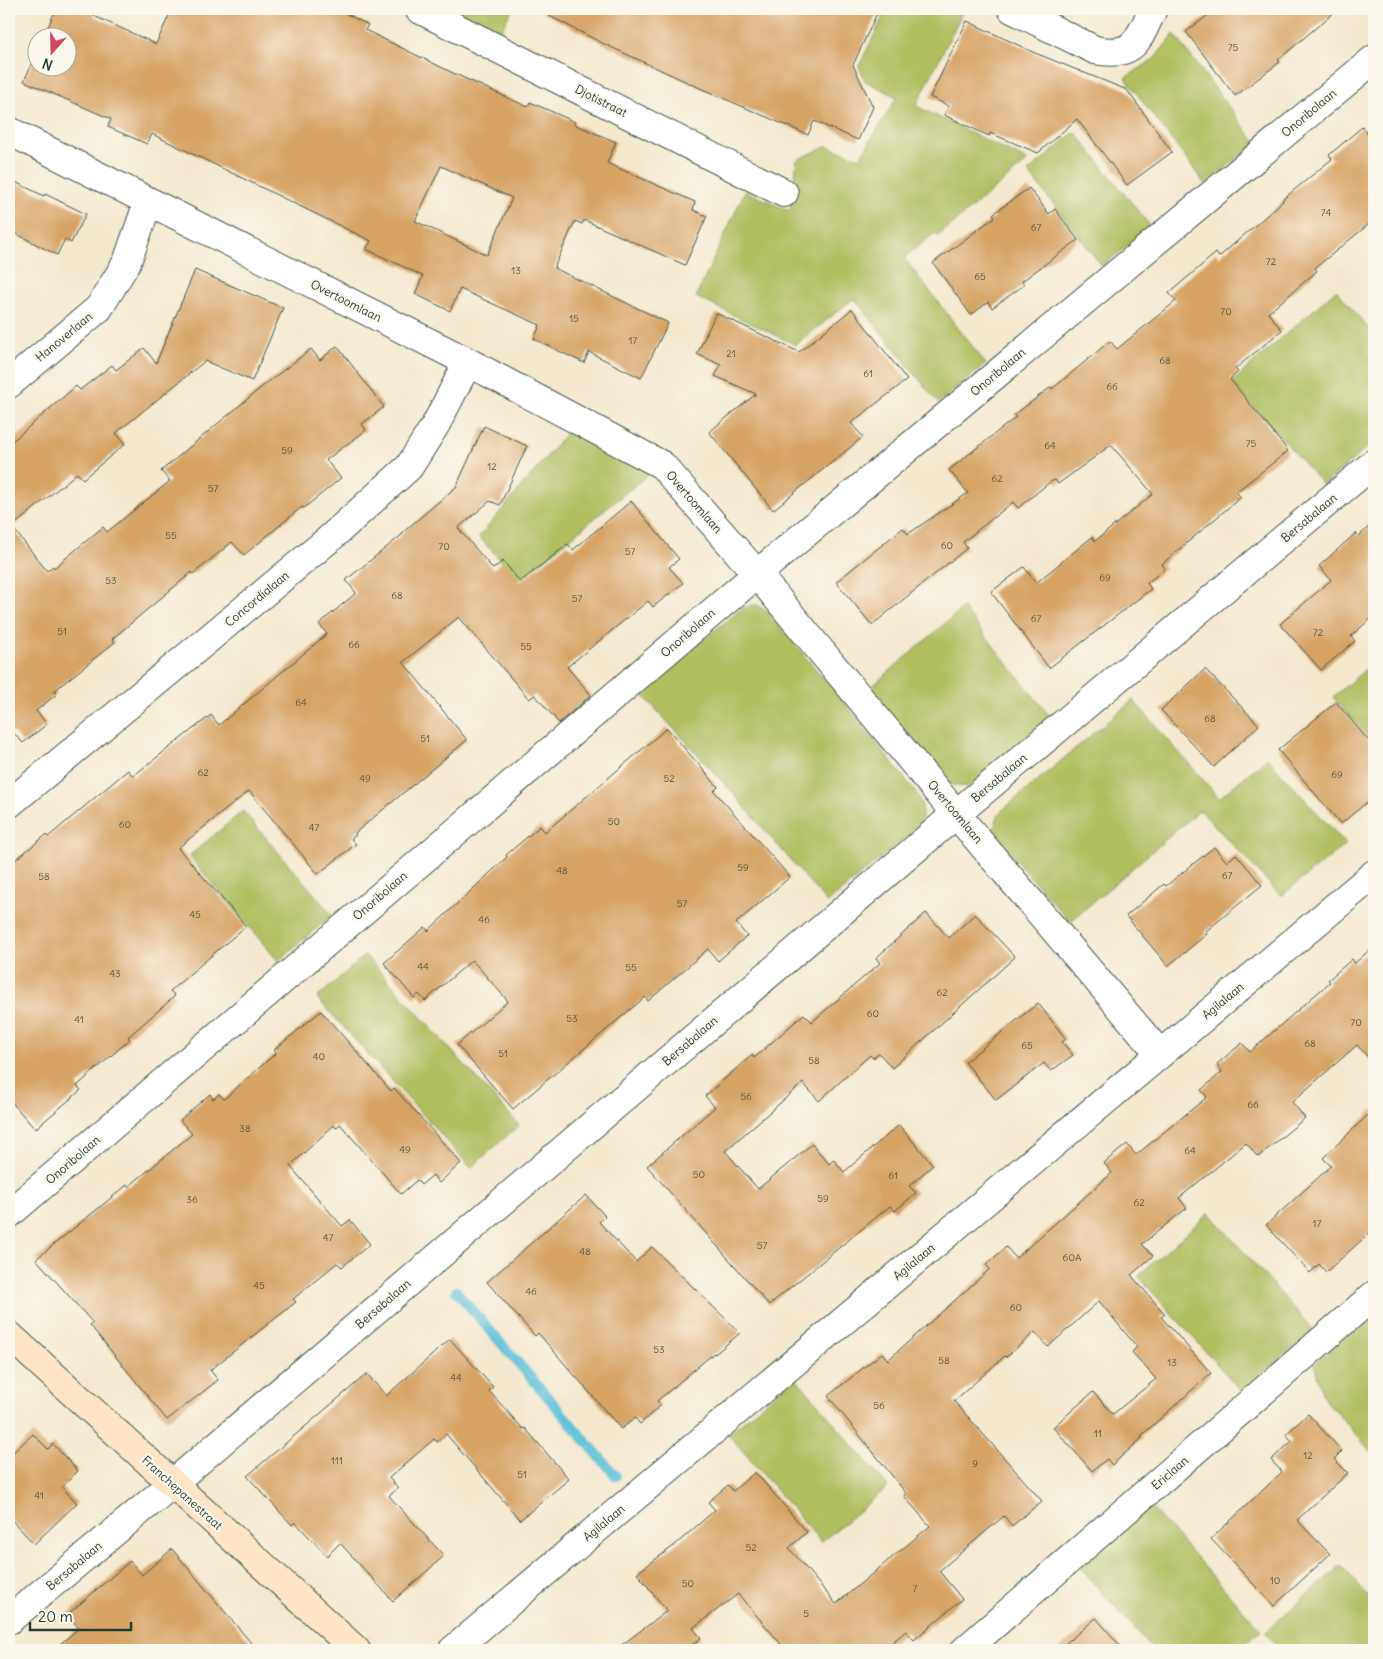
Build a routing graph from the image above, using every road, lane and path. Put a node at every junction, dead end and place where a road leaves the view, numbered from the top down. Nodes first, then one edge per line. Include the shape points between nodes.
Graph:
1 (419, 9) edge
2 (1012, 9) edge
3 (1153, 9) edge
4 (1374, 59) edge
5 (9, 131) edge
6 (784, 193) dead end
7 (148, 202) junction
8 (468, 362) junction
9 (9, 384) edge
10 (1374, 464) edge
11 (757, 574) junction
12 (9, 804) edge
13 (956, 814) junction
14 (1374, 874) edge
15 (1160, 1054) junction
16 (9, 1214) edge
17 (1374, 1296) edge
18 (9, 1334) edge
19 (172, 1484) junction
20 (9, 1620) edge
21 (356, 1650) edge
22 (453, 1650) edge
23 (965, 1650) edge

1 - 6 street, Djotistraat
2 - 3 street via 1095,50 1110,53 1122,52 1138,41
4 - 11 street, Onoribolaan
5 - 7 street, Overtoomlaan
7 - 8 street, Overtoomlaan
7 - 9 street, Hanoverlaan via 127,262 99,308
8 - 11 street, Overtoomlaan via 662,465
8 - 12 street, Concordialaan via 409,467 328,540
10 - 13 street, Bersabalaan
11 - 13 street, Overtoomlaan
11 - 16 street, Onoribolaan
13 - 15 street, Overtoomlaan
13 - 19 street, Bersabalaan
14 - 15 street, Agilalaan
15 - 22 street, Agilalaan
17 - 23 street, Ericlaan
18 - 19 street, Franchepanestraat
19 - 20 street, Bersabalaan
19 - 21 street, Franchepanestraat

